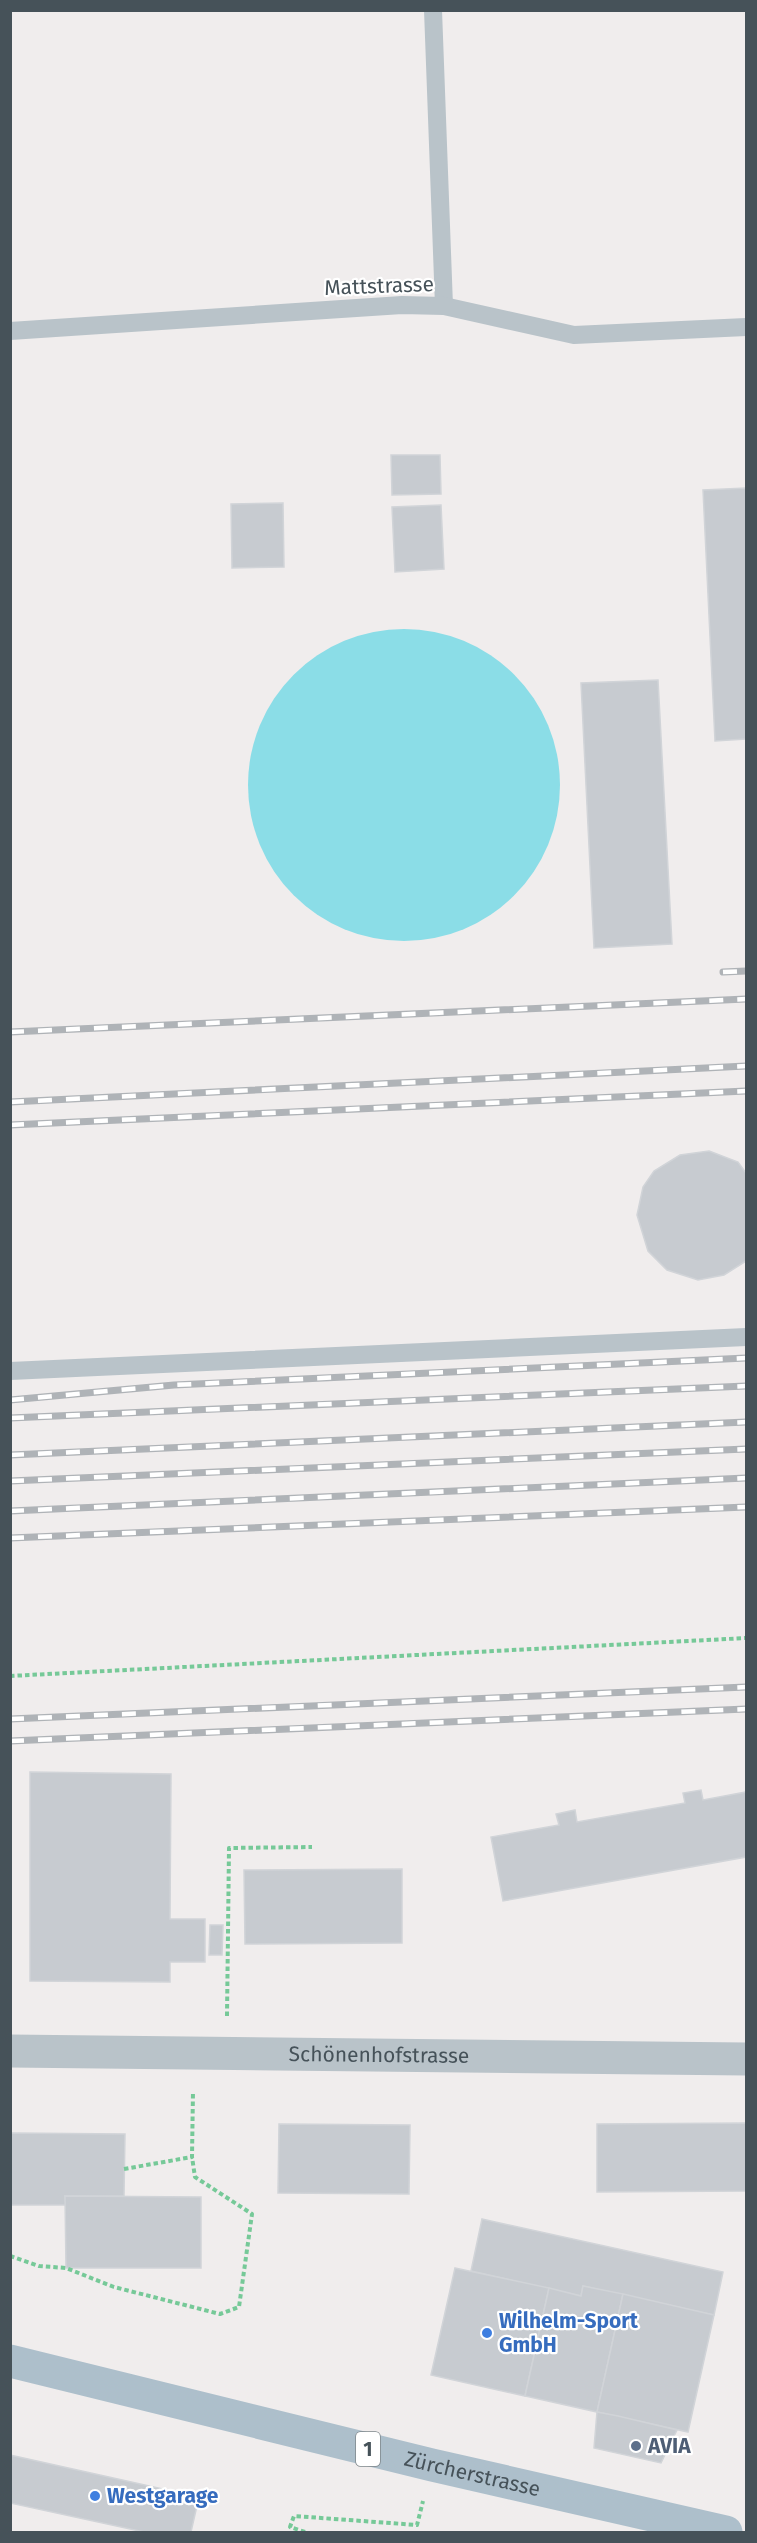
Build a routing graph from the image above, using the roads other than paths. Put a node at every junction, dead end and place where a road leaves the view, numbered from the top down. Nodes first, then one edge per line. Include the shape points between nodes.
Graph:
1 (433, 10) edge
2 (444, 306) junction
3 (747, 327) edge
4 (10, 331) edge
5 (747, 1337) edge
6 (10, 1371) edge
7 (10, 2050) edge
8 (747, 2059) edge
9 (10, 2361) edge
10 (726, 2532) edge

1 - 2 lane
2 - 3 lane, Mattstrasse via 574,335
2 - 4 lane, Mattstrasse via 402,305
5 - 6 lane
7 - 8 street, Schönenhofstrasse
9 - 10 main road, Zürcherstrasse / 1 via 432,2465

